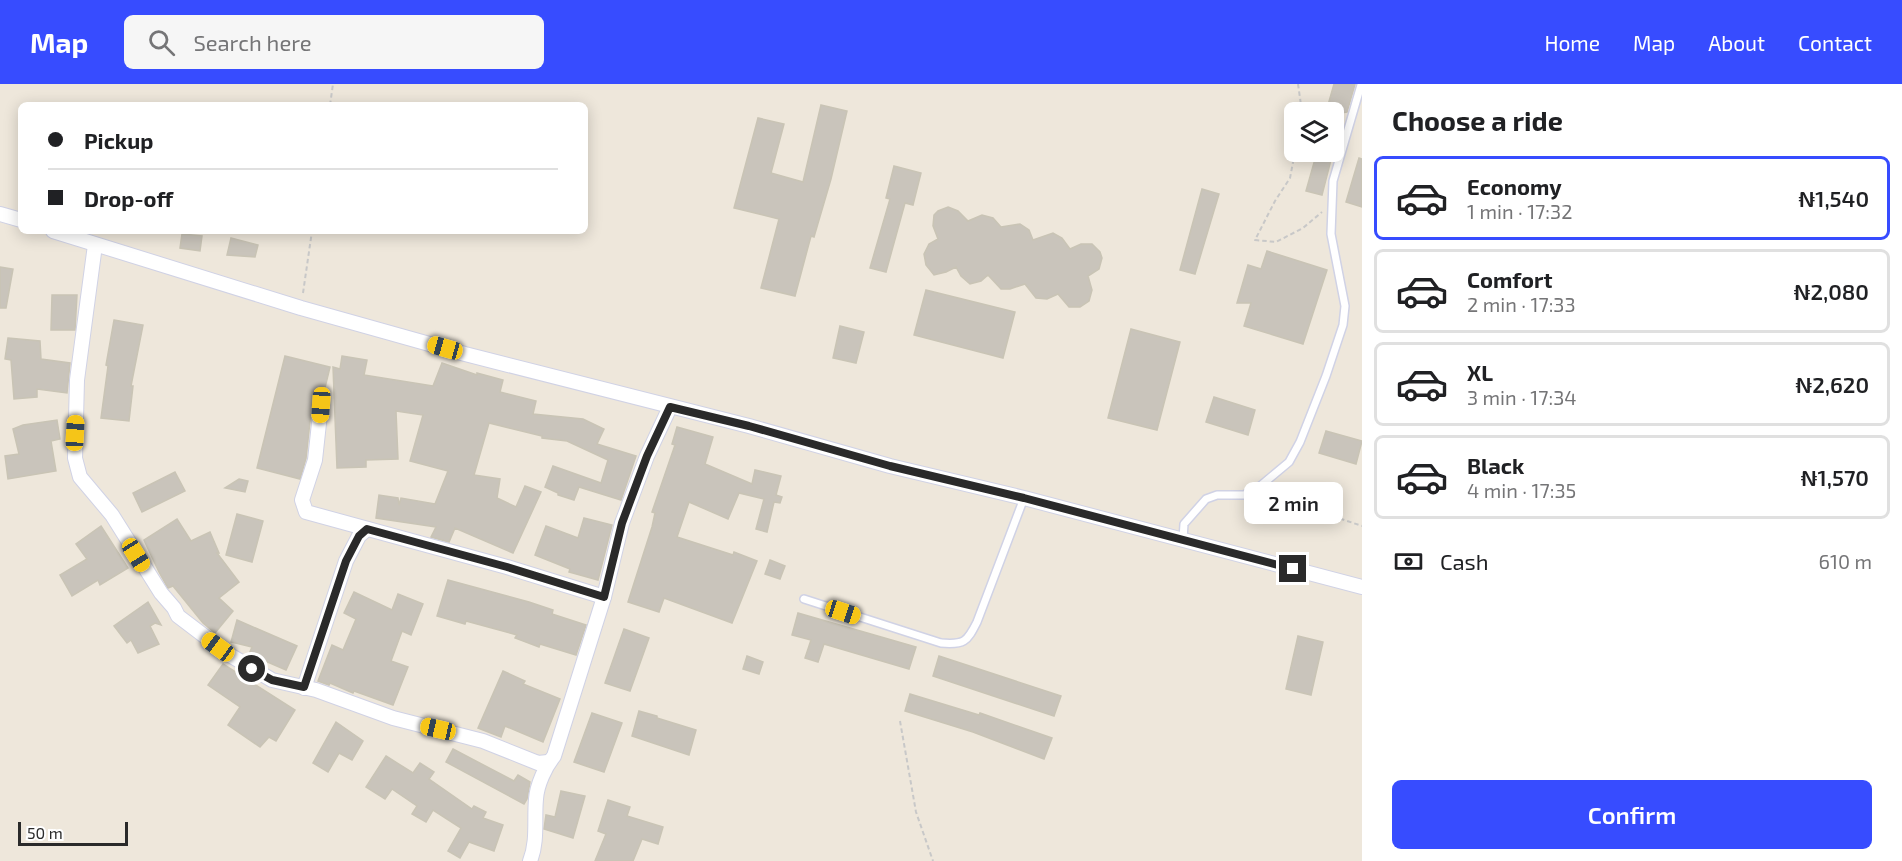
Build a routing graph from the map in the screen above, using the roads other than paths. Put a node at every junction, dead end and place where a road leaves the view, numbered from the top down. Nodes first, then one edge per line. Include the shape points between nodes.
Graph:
1 (1361, 85) edge
2 (0, 214) edge
3 (18, 219) edge
4 (63, 234) edge
5 (95, 244) junction
6 (321, 405) dead end
7 (670, 407) junction
8 (1024, 498) junction
9 (367, 529) junction
10 (1184, 539) junction
11 (1362, 587) edge
12 (604, 597) junction
13 (804, 599) dead end
14 (304, 687) junction
15 (548, 762) junction
16 (531, 856) edge
17 (545, 861) edge

1 - 10 lane via 1333,181 1331,234 1345,306 1343,325 1326,376 1289,462 1244,495 1206,499 1184,525
2 - 3 street
4 - 5 street
5 - 7 street via 301,308
5 - 14 street via 77,380 74,446 80,477 112,515 178,616 267,678
6 - 9 street via 315,460 303,507 306,512
7 - 8 street
7 - 12 street via 622,523
8 - 10 street
8 - 13 lane via 977,622 969,638 957,644 941,644
9 - 12 street
9 - 14 street via 346,561
10 - 11 street
12 - 15 street via 554,756
14 - 15 street via 393,718 483,741 538,763
15 - 16 street via 536,796
16 - 17 street

